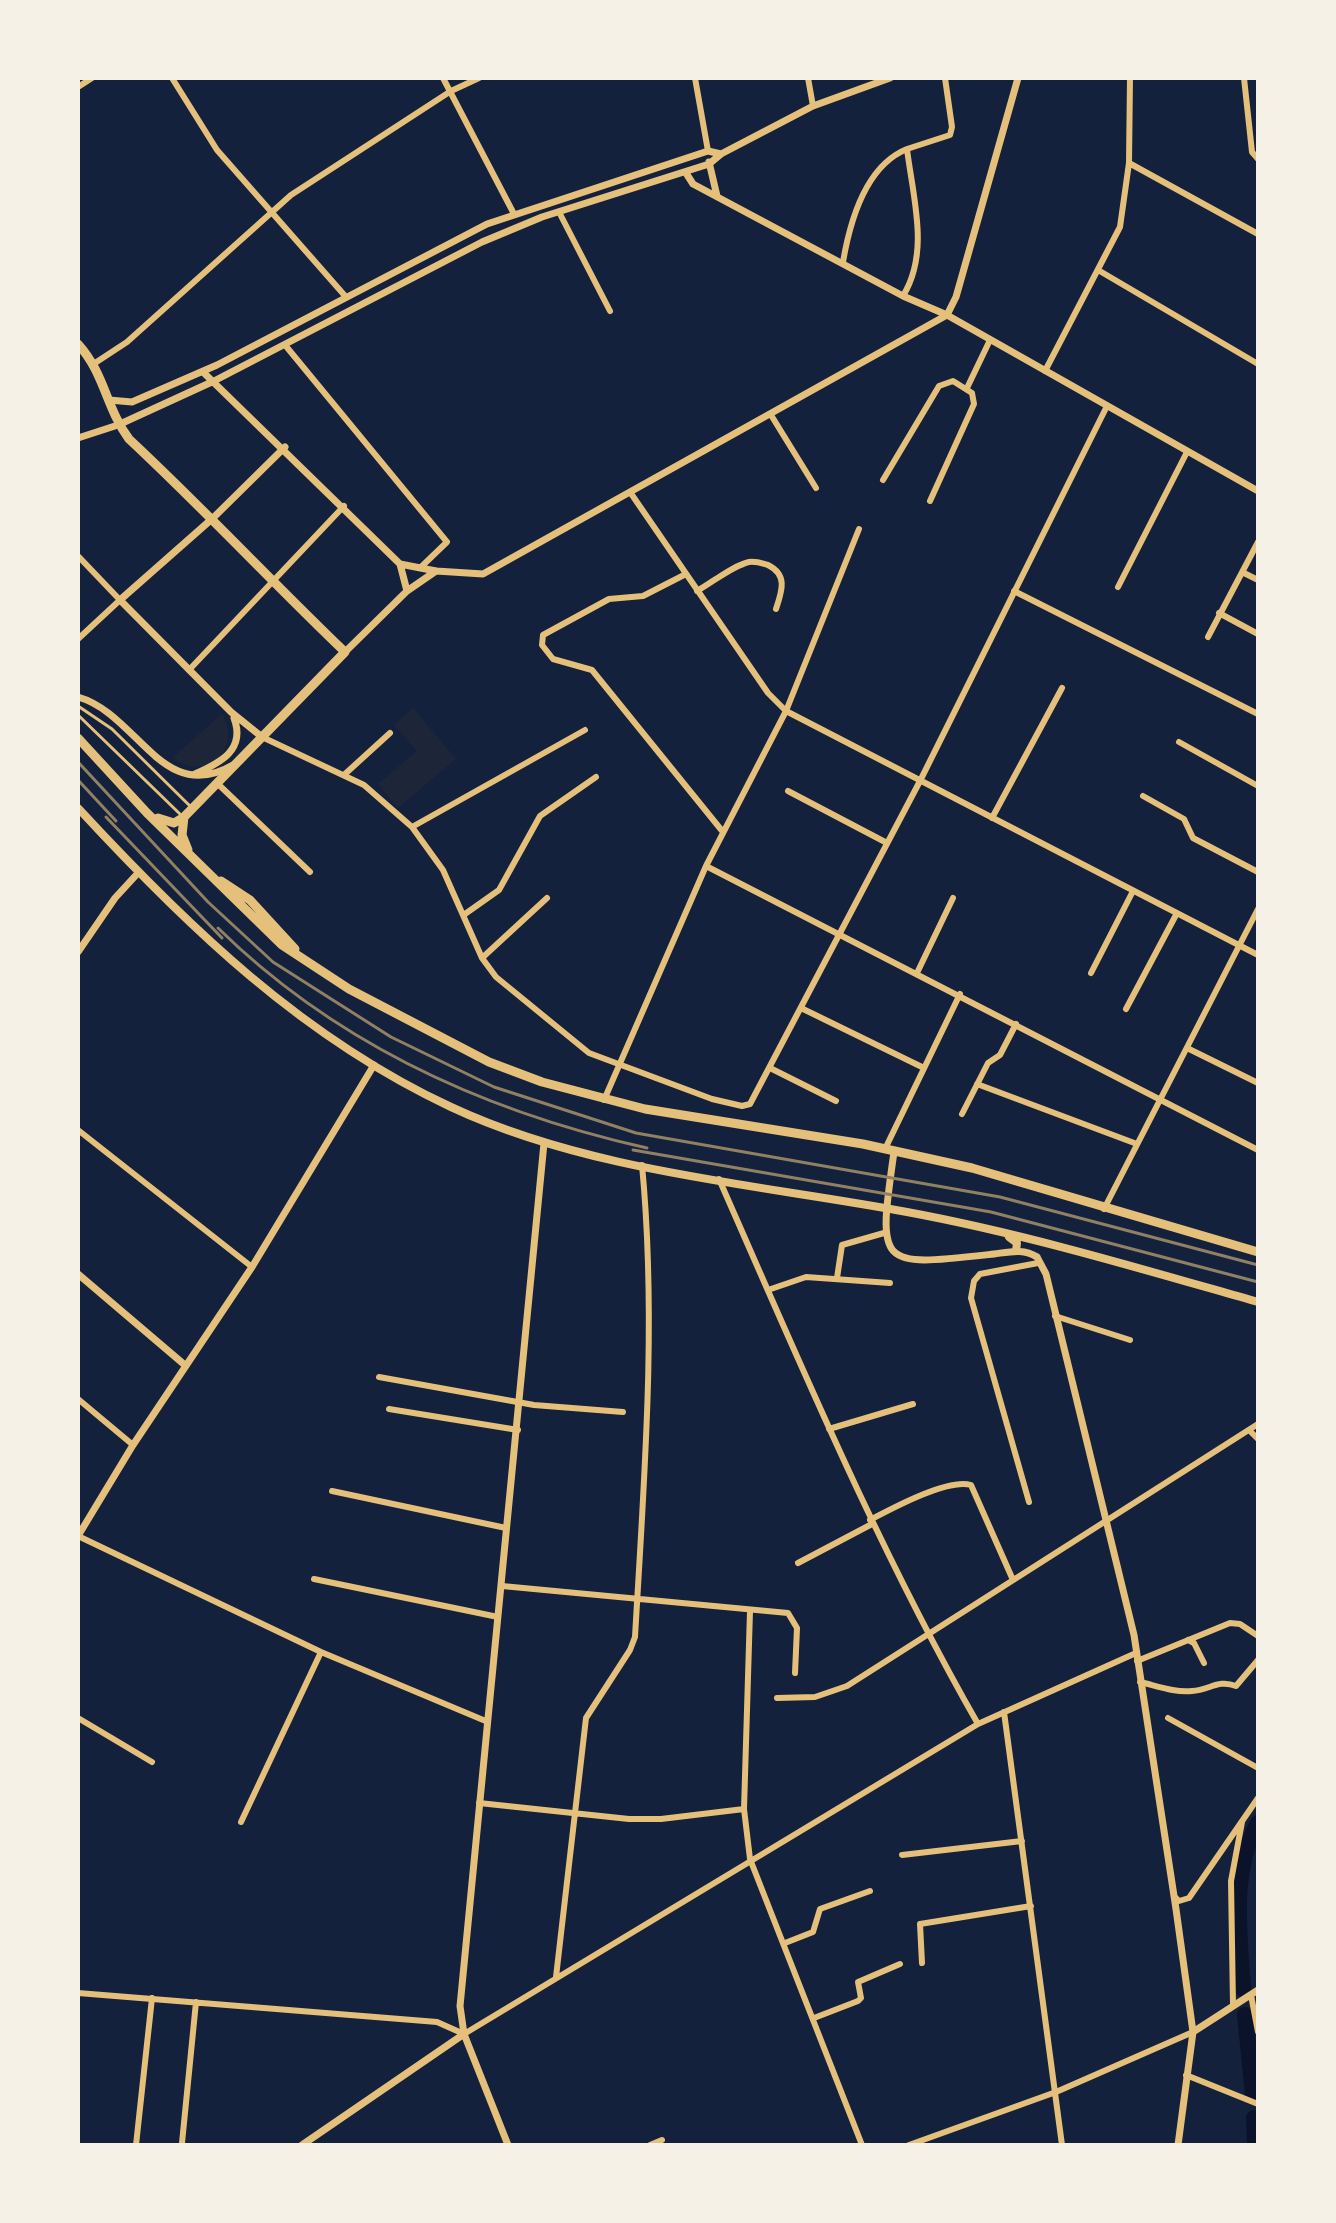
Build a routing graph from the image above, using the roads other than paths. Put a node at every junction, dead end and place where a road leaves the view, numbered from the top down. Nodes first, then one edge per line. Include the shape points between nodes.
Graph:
1 (92, 78) edge
2 (172, 78) edge
3 (443, 78) edge
4 (479, 78) edge
5 (695, 78) edge
6 (808, 78) edge
7 (890, 78) edge
8 (945, 78) edge
9 (1018, 78) edge
10 (1130, 78) edge
11 (1244, 78) edge
12 (78, 87) edge
13 (451, 91) junction
14 (813, 106) junction
15 (907, 149) junction
16 (708, 151) junction
17 (721, 154) junction
18 (1256, 157) edge
19 (1129, 163) junction
20 (709, 164) junction
21 (686, 173) junction
22 (717, 196) junction
23 (559, 212) junction
24 (273, 213) junction
25 (514, 214) junction
26 (1258, 234) edge
27 (843, 262) junction
28 (1098, 270) junction
29 (903, 296) junction
30 (346, 297) junction
31 (610, 311) dead end
32 (947, 315) junction
33 (990, 340) junction
34 (78, 344) edge
35 (285, 345) junction
36 (95, 363) junction
37 (1258, 364) edge
38 (1045, 371) junction
39 (203, 372) junction
40 (214, 381) junction
41 (967, 388) junction
42 (109, 400) junction
43 (1107, 406) junction
44 (771, 415) junction
45 (118, 425) junction
46 (78, 438) edge
47 (285, 447) junction
48 (1187, 452) junction
49 (883, 480) dead end
50 (816, 488) dead end
51 (1258, 491) edge
52 (630, 492) junction
53 (930, 501) dead end
54 (344, 506) junction
55 (213, 518) junction
56 (859, 529) dead end
57 (1258, 542) edge
58 (78, 556) edge
59 (400, 564) junction
60 (420, 568) junction
61 (436, 571) junction
62 (1242, 572) junction
63 (686, 574) junction
64 (270, 580) junction
65 (1258, 580) edge
66 (1118, 587) dead end
67 (407, 591) junction
68 (697, 591) junction
69 (1014, 591) junction
70 (120, 600) junction
71 (776, 609) dead end
72 (1219, 613) junction
73 (1258, 634) edge
74 (1208, 637) dead end
75 (78, 639) edge
76 (345, 652) junction
77 (189, 670) junction
78 (1062, 688) dead end
79 (78, 697) edge
80 (78, 706) edge
81 (786, 711) junction
82 (231, 712) junction
83 (1258, 714) edge
84 (78, 715) edge
85 (585, 730) dead end
86 (390, 733) dead end
87 (262, 737) junction
88 (78, 738) edge
89 (1179, 742) dead end
90 (241, 759) junction
91 (345, 774) junction
92 (190, 776) junction
93 (596, 777) dead end
94 (920, 781) junction
95 (218, 784) junction
96 (1258, 786) edge
97 (788, 791) dead end
98 (1143, 796) dead end
99 (78, 808) edge
100 (193, 808) junction
101 (147, 813) junction
102 (184, 817) junction
103 (992, 818) junction
104 (412, 827) junction
105 (723, 832) junction
106 (887, 843) junction
107 (191, 857) junction
108 (706, 866) junction
109 (310, 872) dead end
110 (1258, 872) edge
111 (138, 873) junction
112 (217, 880) junction
113 (1133, 891) junction
114 (232, 898) junction
115 (547, 898) dead end
116 (953, 898) dead end
117 (1258, 909) edge
118 (1177, 913) junction
119 (465, 914) junction
120 (267, 919) junction
121 (839, 935) junction
122 (1239, 945) junction
123 (78, 952) edge
124 (1258, 955) edge
125 (303, 958) junction
126 (482, 958) junction
127 (917, 973) junction
128 (1091, 973) dead end
129 (960, 994) junction
130 (801, 1008) junction
131 (1126, 1009) dead end
132 (1016, 1024) junction
133 (1187, 1048) junction
134 (374, 1065) junction
135 (617, 1066) junction
136 (770, 1068) junction
137 (924, 1068) junction
138 (1258, 1083) edge
139 (977, 1084) junction
140 (604, 1100) junction
141 (836, 1101) dead end
142 (1160, 1101) junction
143 (962, 1114) dead end
144 (78, 1130) edge
145 (544, 1143) junction
146 (1137, 1144) junction
147 (890, 1150) junction
148 (1258, 1150) edge
149 (642, 1165) junction
150 (718, 1178) junction
151 (1104, 1209) junction
152 (987, 1228) junction
153 (884, 1233) junction
154 (1054, 1244) junction
155 (1016, 1251) junction
156 (1258, 1252) edge
157 (1038, 1260) junction
158 (252, 1267) junction
159 (78, 1274) edge
160 (837, 1278) junction
161 (890, 1283) dead end
162 (768, 1290) junction
163 (1258, 1302) edge
164 (1055, 1316) junction
165 (1130, 1340) dead end
166 (186, 1366) junction
167 (379, 1377) dead end
168 (78, 1399) edge
169 (520, 1403) junction
170 (913, 1404) dead end
171 (389, 1409) dead end
172 (623, 1412) dead end
173 (1258, 1424) edge
174 (829, 1429) junction
175 (518, 1430) junction
176 (1249, 1430) junction
177 (1258, 1439) edge
178 (133, 1445) junction
179 (332, 1491) dead end
180 (1029, 1502) dead end
181 (871, 1522) junction
182 (1106, 1522) junction
183 (506, 1528) junction
184 (78, 1536) edge
185 (798, 1563) dead end
186 (314, 1579) dead end
187 (1013, 1580) junction
188 (502, 1586) junction
189 (637, 1597) junction
190 (750, 1611) junction
191 (498, 1617) junction
192 (926, 1634) junction
193 (1258, 1636) edge
194 (1188, 1640) junction
195 (321, 1652) junction
196 (1137, 1657) junction
197 (1258, 1660) edge
198 (1204, 1663) dead end
199 (795, 1673) dead end
200 (1140, 1682) junction
201 (777, 1698) dead end
202 (1004, 1712) junction
203 (78, 1718) edge
204 (1168, 1718) dead end
205 (488, 1722) junction
206 (978, 1724) junction
207 (152, 1762) dead end
208 (1258, 1768) edge
209 (1258, 1798) edge
210 (479, 1803) junction
211 (1256, 1806) edge
212 (744, 1809) junction
213 (576, 1814) junction
214 (241, 1822) dead end
215 (1242, 1822) junction
216 (1022, 1841) junction
217 (902, 1855) dead end
218 (750, 1859) junction
219 (870, 1891) dead end
220 (1174, 1896) junction
221 (1031, 1906) junction
222 (785, 1943) junction
223 (922, 1963) dead end
224 (900, 1964) dead end
225 (556, 1977) junction
226 (1254, 1992) edge
227 (78, 1993) edge
228 (152, 1998) junction
229 (196, 2002) junction
230 (1233, 2005) junction
231 (814, 2018) junction
232 (1193, 2032) junction
233 (1258, 2032) edge
234 (464, 2034) junction
235 (1186, 2075) junction
236 (1056, 2092) junction
237 (1258, 2104) edge
238 (662, 2140) dead end
239 (182, 2143) dead end
240 (136, 2145) edge
241 (302, 2145) edge
242 (508, 2145) edge
243 (650, 2145) edge
244 (862, 2145) edge
245 (909, 2145) edge
246 (1062, 2145) edge
247 (1178, 2145) edge

1 - 12 street
2 - 24 street via 205,135
3 - 13 street
4 - 13 street
5 - 16 street
6 - 14 street
7 - 14 street
8 - 15 street via 950,135
9 - 32 street
10 - 19 street
11 - 18 street
13 - 24 street
13 - 25 street
14 - 17 street
15 - 27 street via 890,156 874,177 850,224
15 - 29 street via 919,249 915,278
16 - 17 street
16 - 20 street
16 - 25 street
17 - 20 street
19 - 26 street
19 - 28 street via 1120,227
20 - 21 street
20 - 22 street
21 - 22 street via 693,184
21 - 23 street
22 - 27 street
23 - 31 street
23 - 35 street via 466,249
24 - 30 street
24 - 36 street via 127,342
25 - 30 street via 454,238
27 - 29 street
28 - 37 street
28 - 38 street
29 - 32 street
30 - 39 street
32 - 33 street
32 - 44 street
33 - 38 street
33 - 41 street
34 - 36 main road
35 - 40 street
35 - 60 street via 447,542
36 - 42 main road
38 - 43 street
39 - 40 street
39 - 42 street via 132,402
40 - 45 street
40 - 47 street
41 - 49 street via 953,381 939,386
41 - 53 street via 974,404
42 - 45 main road
43 - 48 street
43 - 69 street
44 - 50 street
44 - 52 street
45 - 46 street
45 - 55 main road
47 - 54 street
47 - 55 street
48 - 51 street
48 - 66 street
52 - 61 street via 483,574
52 - 63 street
54 - 59 street
54 - 64 street
55 - 64 main road
55 - 70 street
56 - 81 street
57 - 62 street
58 - 70 street
59 - 60 street
59 - 67 street
60 - 61 street
61 - 67 street
62 - 65 street
62 - 72 street
63 - 68 street
63 - 105 street via 643,596 609,599 543,635 542,645 553,659 592,670
64 - 76 main road
64 - 77 street
67 - 76 street
68 - 71 street via 742,565 761,562 781,576
68 - 81 street
69 - 83 street
69 - 94 street
70 - 75 street
70 - 77 street
72 - 73 street
72 - 74 street
76 - 87 main road
77 - 82 street
78 - 103 street
79 - 92 street via 102,707 163,764
80 - 100 lane via 112,729
81 - 94 street
81 - 105 street
82 - 87 street
82 - 92 street via 237,732 231,753
84 - 102 lane
85 - 104 street
86 - 91 street
87 - 90 main road
87 - 91 street
88 - 101 main road
89 - 96 street
90 - 92 street via 218,772
90 - 95 main road
91 - 104 street
93 - 119 street via 540,816 499,890
94 - 103 street
94 - 106 street
95 - 100 main road
95 - 109 street
97 - 106 street
98 - 110 street via 1181,817 1193,838
99 - 111 main road
100 - 102 main road
101 - 102 main road via 174,823
101 - 107 main road
102 - 107 main road via 182,835
103 - 113 street
104 - 119 street via 443,870
105 - 108 street
106 - 121 street
107 - 112 main road
108 - 121 street
108 - 135 street
111 - 123 street
111 - 134 main road via 241,971 305,1022
112 - 114 main road
112 - 120 main road via 232,886
113 - 118 street
113 - 128 street
114 - 120 main road
114 - 125 main road
115 - 126 street
116 - 127 street
117 - 122 street
118 - 122 street
118 - 131 street
119 - 126 street
120 - 125 main road
121 - 127 street
121 - 130 street
122 - 124 street
122 - 133 street
125 - 140 main road via 387,1010 489,1062
126 - 135 street via 496,977 589,1053
127 - 129 street
129 - 132 street
129 - 137 street
130 - 136 street
130 - 137 street
132 - 139 street
132 - 142 street
133 - 138 street
133 - 142 street
134 - 145 main road via 452,1107
134 - 158 street
135 - 136 street via 732,1104 750,1104
135 - 140 street
136 - 141 street
137 - 147 street
139 - 143 street
139 - 146 street
140 - 147 main road
142 - 146 street
142 - 148 street
144 - 158 street
145 - 149 main road
145 - 169 street
146 - 151 street
147 - 151 main road via 1002,1176
147 - 153 street
149 - 150 main road
149 - 189 street via 649,1384
150 - 152 main road
150 - 162 street
151 - 156 main road
152 - 154 main road
152 - 155 main road via 1014,1240
153 - 155 street via 890,1249 916,1262
153 - 160 street via 842,1245
154 - 157 street
154 - 163 main road
155 - 157 street
157 - 164 street
157 - 180 street via 980,1274 971,1298
158 - 166 street
159 - 166 street
160 - 161 street
160 - 162 street via 806,1277
162 - 174 street
164 - 165 street
164 - 182 street
166 - 178 street
167 - 169 street
168 - 178 street
169 - 172 street
169 - 175 street
170 - 174 street
171 - 175 street
173 - 176 street
174 - 181 street
175 - 183 street
176 - 177 street
176 - 182 street
178 - 184 street
179 - 183 street
181 - 185 street
181 - 187 street via 924,1496 961,1483 971,1485
181 - 192 street
182 - 187 street
182 - 196 street
183 - 188 street
184 - 195 street
186 - 191 street
187 - 192 street
188 - 189 street
188 - 191 street
189 - 190 street
189 - 213 street via 630,1650 586,1718
190 - 199 street via 788,1613 796,1621
190 - 212 street
191 - 205 street
192 - 201 street via 828,1695
192 - 206 street
193 - 194 street via 1235,1622
194 - 196 street
194 - 198 street
195 - 205 street
195 - 214 street
196 - 200 street
196 - 202 street
197 - 200 street via 1236,1686 1224,1682 1182,1691
200 - 220 street
202 - 206 street
202 - 216 street
203 - 207 street
204 - 208 street
205 - 210 street
206 - 218 street
209 - 211 street
210 - 213 street
210 - 234 street via 461,1983
211 - 215 street
212 - 213 street via 661,1819
212 - 218 street
213 - 225 street
215 - 220 street via 1189,1898 1179,1901
215 - 230 street via 1231,1881
216 - 217 street
216 - 221 street
218 - 222 street
218 - 225 street
219 - 222 street via 826,1905 817,1914 813,1932
220 - 232 street
221 - 223 street via 920,1924
221 - 236 street
222 - 231 street
224 - 231 street via 858,1982 858,2001
225 - 234 street
226 - 230 street
226 - 233 street
227 - 228 street
228 - 229 street
228 - 240 street
229 - 234 street via 437,2022
229 - 239 street
230 - 232 street
231 - 244 street
232 - 235 street
232 - 236 street
234 - 241 street
234 - 242 street
235 - 237 street
235 - 247 street
236 - 245 street
236 - 246 street
238 - 243 street

